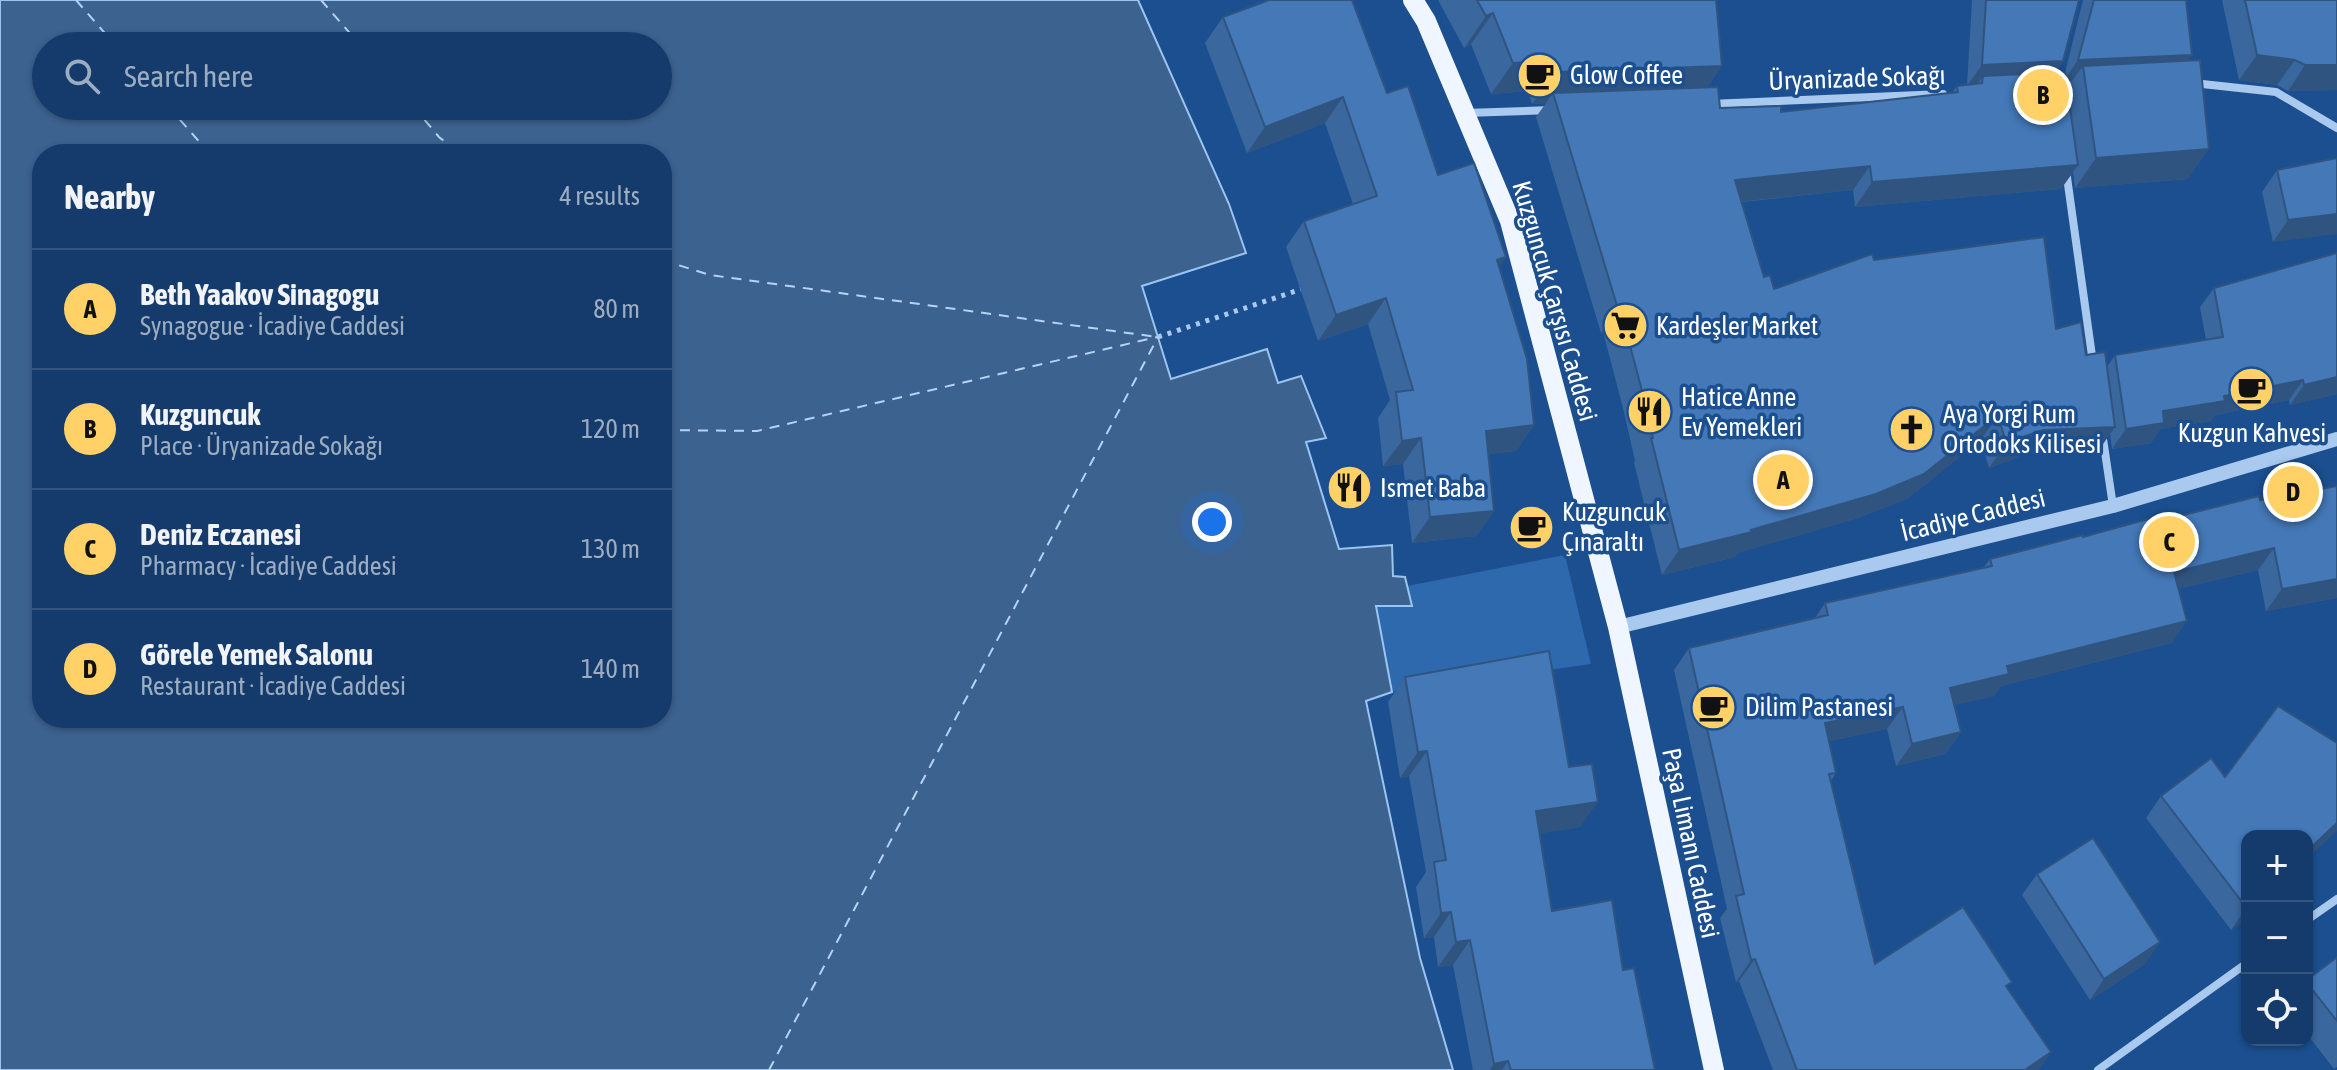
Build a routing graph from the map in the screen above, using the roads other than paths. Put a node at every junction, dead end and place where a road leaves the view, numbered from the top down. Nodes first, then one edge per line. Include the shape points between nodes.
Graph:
1 (1413, 0) edge
2 (2185, 83) edge
3 (1949, 94) edge
4 (1700, 104) edge
5 (1559, 110) edge
6 (1464, 113) junction
7 (2337, 128) edge
8 (2065, 166) edge
9 (2093, 367) edge
10 (2102, 429) edge
11 (2337, 439) edge
12 (2113, 506) junction
13 (1618, 627) junction
14 (2337, 899) edge
15 (2313, 916) edge
16 (2241, 967) edge
17 (1714, 1070) edge
18 (2098, 1070) edge

1 - 6 main road, Kuzguncuk Çarşısı Caddesi
2 - 7 street via 2276,92
3 - 4 street, Üryanizade Sokağı
5 - 6 street
6 - 13 main road, Kuzguncuk Çarşısı Caddesi via 1510,221
8 - 9 street
10 - 12 street
11 - 12 street, İcadiye Caddesi
12 - 13 street, İcadiye Caddesi
13 - 17 main road, Paşa Limanı Caddesi
14 - 15 street
16 - 18 street

